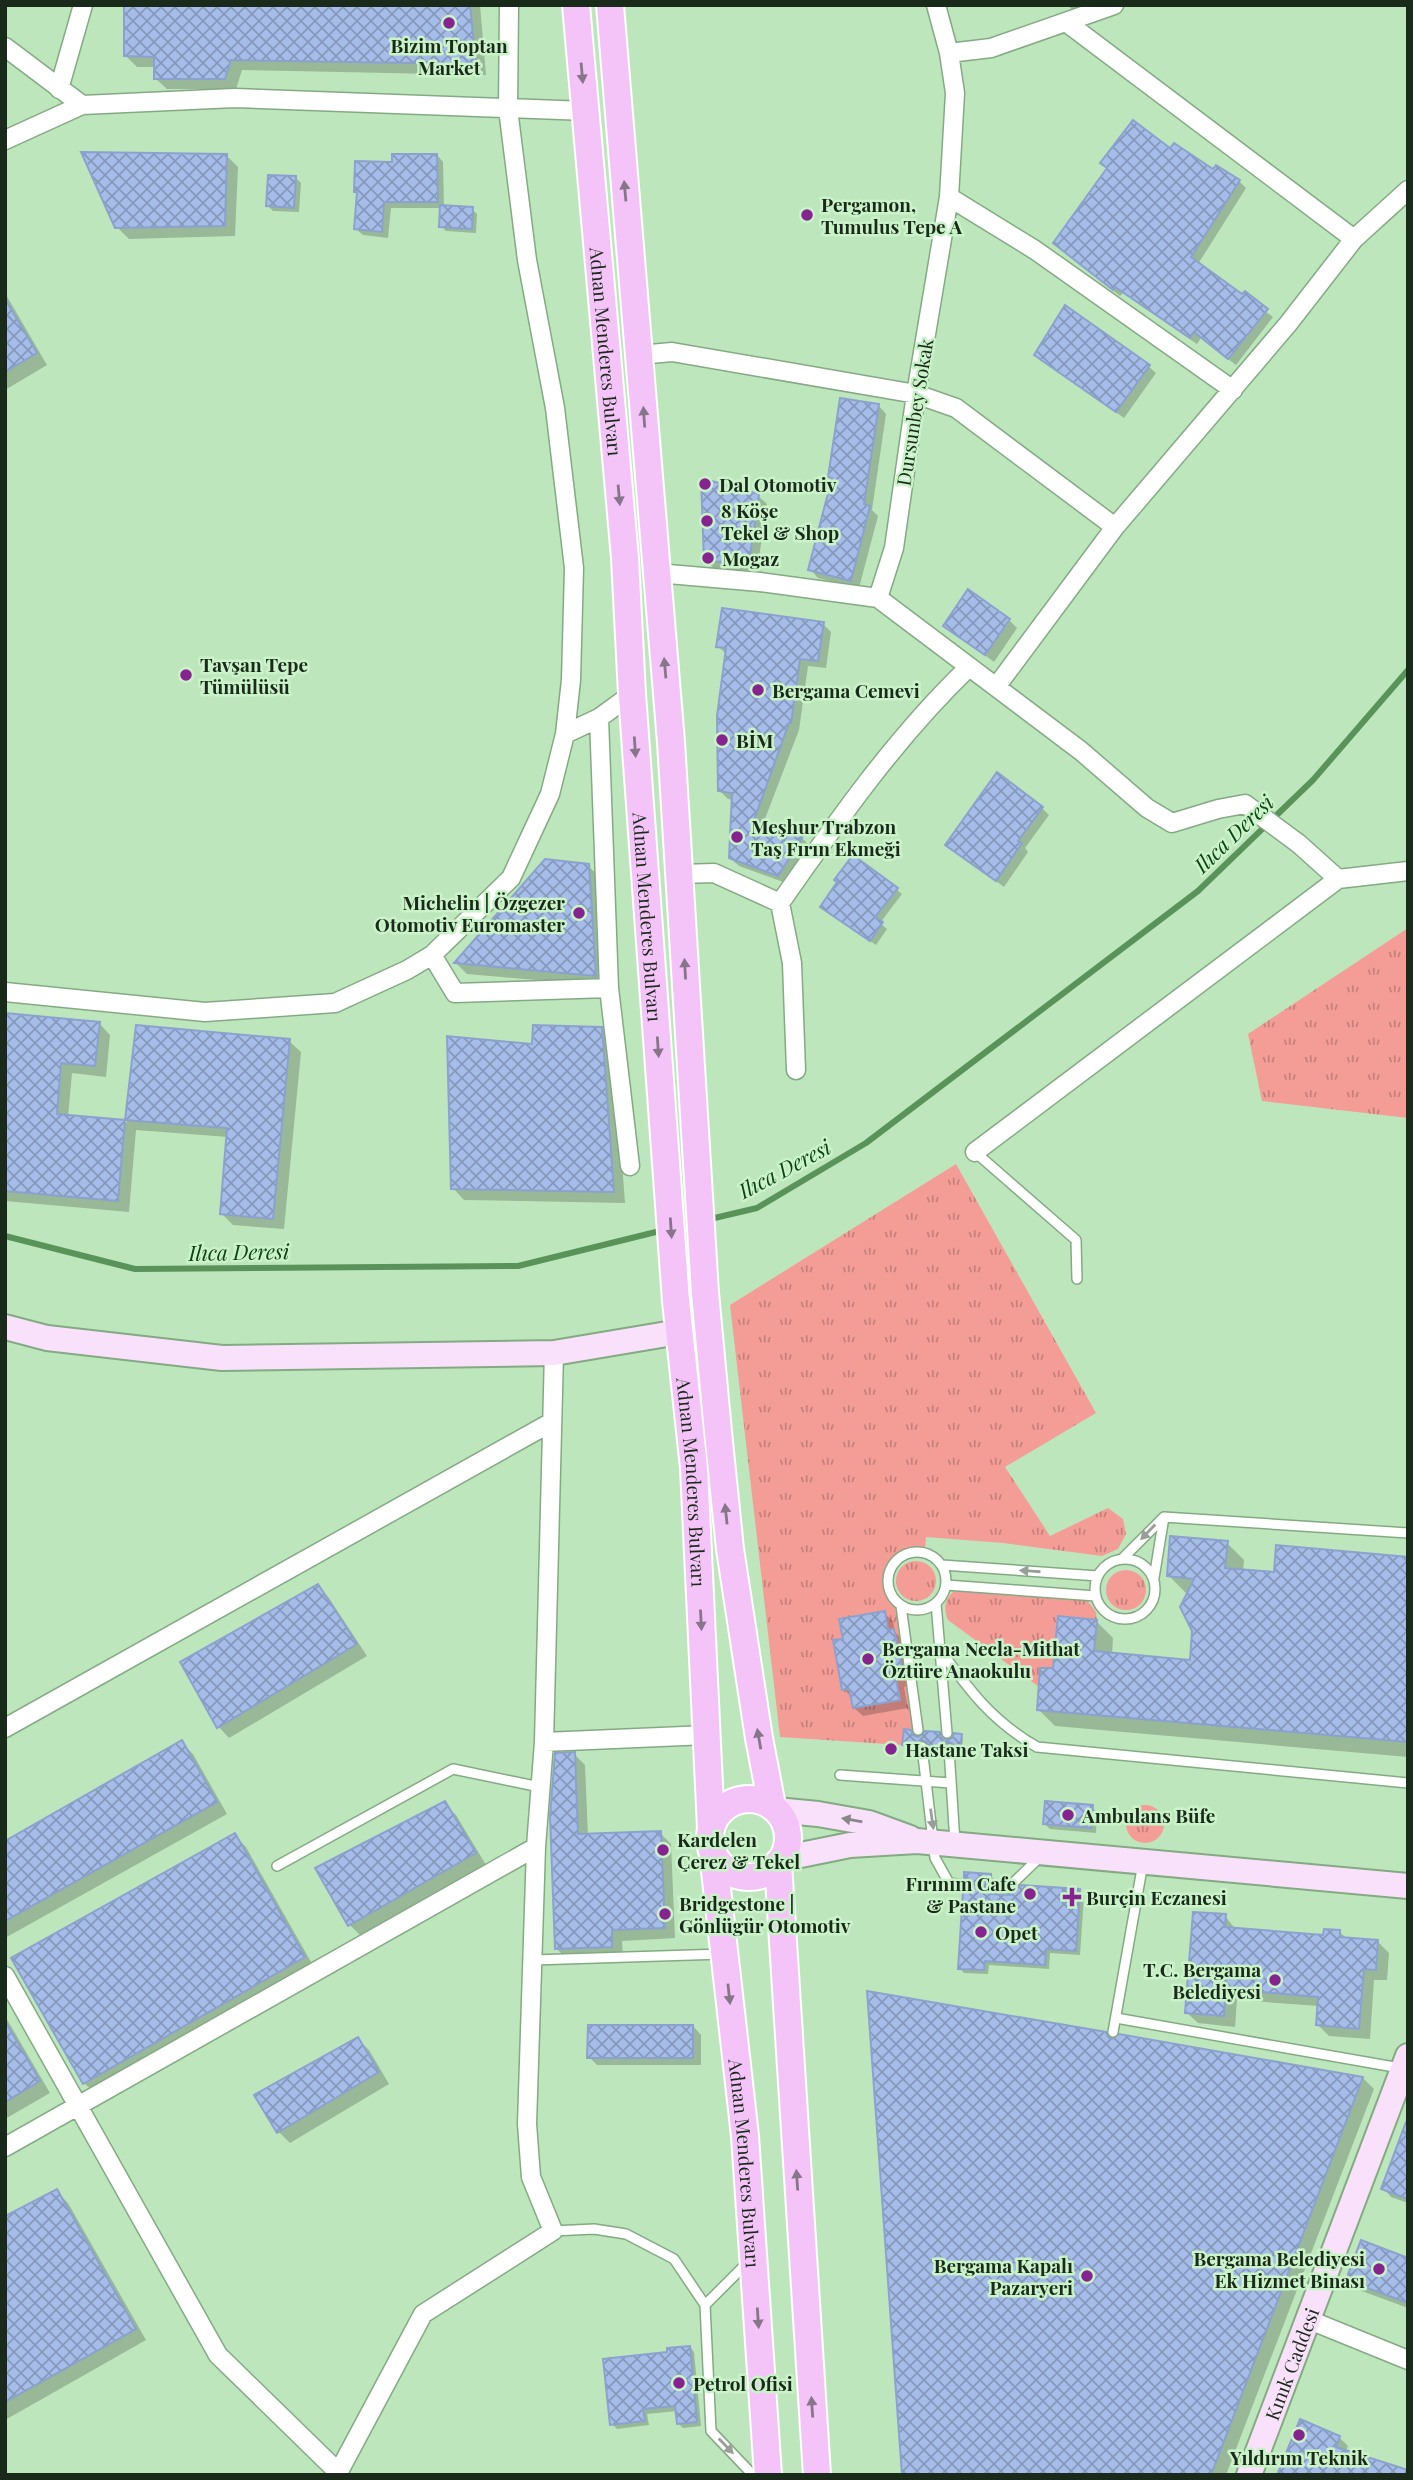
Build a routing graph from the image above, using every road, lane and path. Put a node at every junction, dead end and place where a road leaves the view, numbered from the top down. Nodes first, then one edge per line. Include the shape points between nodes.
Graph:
1 (83, 5) edge
2 (509, 5) edge
3 (576, 5) edge
4 (610, 5) edge
5 (936, 5) edge
6 (1114, 5) edge
7 (1066, 22) junction
8 (5, 47) edge
9 (949, 53) junction
10 (59, 89) junction
11 (82, 105) junction
12 (508, 109) junction
13 (586, 111) junction
14 (5, 140) edge
15 (1408, 190) edge
16 (949, 197) junction
17 (1354, 240) junction
18 (639, 355) junction
19 (1233, 390) junction
20 (916, 394) junction
21 (1115, 527) junction
22 (657, 573) junction
23 (878, 598) junction
24 (969, 667) junction
25 (996, 687) junction
26 (632, 694) junction
27 (599, 718) junction
28 (565, 734) junction
29 (1408, 871) edge
30 (680, 874) junction
31 (1338, 879) junction
32 (780, 904) junction
33 (432, 955) junction
34 (609, 988) junction
35 (5, 992) edge
36 (796, 1070) dead end
37 (975, 1152) joint
38 (630, 1166) dead end
39 (1077, 1279) dead end
40 (5, 1327) edge
41 (679, 1332) junction
42 (554, 1353) junction
43 (550, 1423) junction
44 (1164, 1517) junction
45 (1408, 1533) edge
46 (1122, 1559) junction
47 (942, 1565) junction
48 (1098, 1576) junction
49 (1154, 1580) junction
50 (946, 1585) junction
51 (1096, 1596) junction
52 (936, 1603) junction
53 (901, 1606) junction
54 (940, 1650) junction
55 (5, 1728) edge
56 (919, 1730) dead end
57 (947, 1733) dead end
58 (706, 1735) junction
59 (544, 1742) junction
60 (922, 1747) dead end
61 (949, 1749) dead end
62 (840, 1775) dead end
63 (926, 1781) junction
64 (951, 1783) junction
65 (1408, 1783) edge
66 (540, 1787) junction
67 (774, 1808) junction
68 (712, 1841) junction
69 (936, 1843) junction
70 (536, 1847) junction
71 (1045, 1853) junction
72 (780, 1861) junction
73 (1143, 1862) junction
74 (277, 1866) dead end
75 (963, 1885) dead end
76 (1408, 1886) edge
77 (991, 1887) dead end
78 (724, 1954) junction
79 (533, 1960) junction
80 (5, 1976) edge
81 (1116, 2018) junction
82 (1113, 2032) dead end
83 (1405, 2062) edge
84 (78, 2105) junction
85 (5, 2147) edge
86 (553, 2231) junction
87 (753, 2257) junction
88 (705, 2305) junction
89 (1307, 2319) junction
90 (1408, 2360) edge
91 (338, 2473) edge
92 (753, 2475) edge
93 (768, 2475) edge
94 (817, 2475) edge
95 (1249, 2475) edge

1 - 10 street
2 - 12 street
3 -> 13 main road, Adnan Menderes Bulvarı
18 -> 4 main road, Adnan Menderes Bulvarı
5 - 9 street, Dursunbey Sokak
6 - 7 street
7 - 9 street via 991,48
7 - 17 street
8 - 10 street
9 - 16 street, Dursunbey Sokak via 955,93
10 - 11 street
11 - 12 street via 235,98
11 - 14 street
12 - 13 street
12 - 28 street via 575,568
13 -> 26 main road, Adnan Menderes Bulvarı via 625,558
15 - 17 street
16 - 19 street via 1035,250
16 - 20 street, Dursunbey Sokak
17 - 19 street
18 - 20 street via 671,352
22 -> 18 main road, Adnan Menderes Bulvarı
19 - 21 street
20 - 21 street via 956,408
20 - 23 street, Dursunbey Sokak via 894,548
21 - 25 street
22 - 23 street
30 -> 22 main road, Adnan Menderes Bulvarı
23 - 24 street
24 - 25 street
24 - 32 street via 901,740
25 - 31 street via 1172,823 1245,804
26 - 27 street
26 -> 41 main road, Adnan Menderes Bulvarı
27 - 28 street
27 - 34 street
28 - 33 street via 550,794 511,878
29 - 31 street
30 - 32 street via 714,873
67 -> 30 main road, Adnan Menderes Bulvarı via 730,1549 705,1293
31 - 37 street
32 - 36 street via 792,963
33 - 34 street via 455,993
33 - 35 street via 335,1003 205,1012
34 - 38 street
37 - 39 lane via 1076,1240
40 - 42 main road via 47,1338 222,1358
41 - 42 main road
41 -> 58 main road, Adnan Menderes Bulvarı via 694,1468
42 - 43 street
43 - 55 street
43 - 59 street
44 - 45 lane
44 -> 46 lane
44 - 49 lane
46 - 48 lane
46 - 49 lane via 1142,1564
48 -> 47 lane
47 - 50 lane
47 - 53 lane via 925,1551 898,1558 887,1583
48 - 51 lane
49 - 51 lane via 1150,1607 1135,1618 1107,1613
50 - 51 lane
50 - 52 lane
52 - 53 lane via 919,1610
52 - 54 lane
53 - 56 lane
54 - 57 lane
54 - 65 lane via 981,1705 1037,1747
58 - 59 street
58 - 68 main road, Adnan Menderes Bulvarı
59 - 66 street
60 - 63 lane
61 - 64 lane
62 - 63 lane
63 - 64 lane
63 -> 69 lane
64 - 69 lane
66 - 70 street
66 - 74 lane via 453,1769
67 - 68 main road via 751,1799 730,1803 715,1818
69 -> 67 main road via 869,1823
67 - 72 main road via 787,1833
68 - 72 main road via 720,1864 743,1876 768,1872
68 - 78 main road, Adnan Menderes Bulvarı
69 - 71 main road
69 - 72 main road via 850,1845
69 - 75 lane via 935,1858 949,1883
70 - 79 street
70 - 84 street
71 - 73 main road
71 - 77 lane via 1008,1888
94 -> 72 main road
73 - 76 main road
73 - 81 lane
78 - 79 lane
78 -> 87 main road, Adnan Menderes Bulvarı via 745,2136
79 - 86 street via 527,2124 531,2177
80 - 84 street
81 - 82 lane
81 - 83 lane
83 - 89 main road, Kınık Caddesi
84 - 85 street
84 - 91 street via 218,2355
86 - 88 lane via 594,2228 626,2234 674,2259
86 - 91 street via 423,2314
87 - 88 lane
87 -> 93 main road, Adnan Menderes Bulvarı
88 -> 92 lane via 711,2431
89 - 90 street
89 - 95 main road, Kınık Caddesi

